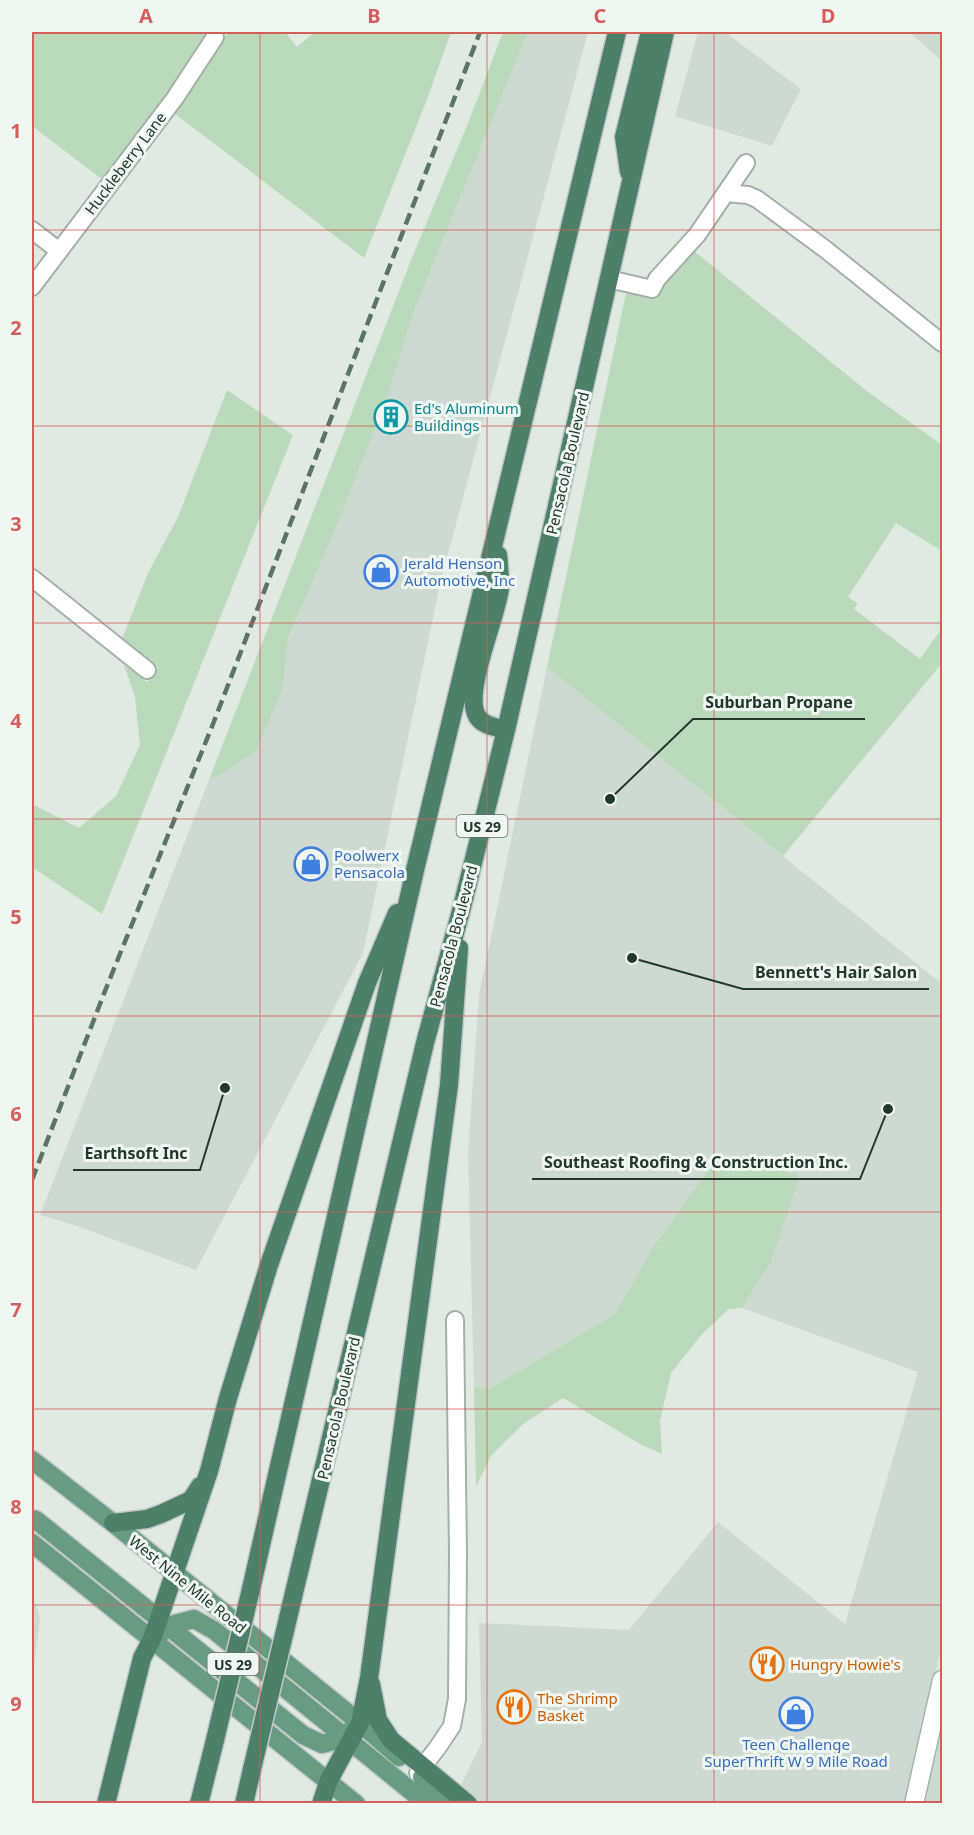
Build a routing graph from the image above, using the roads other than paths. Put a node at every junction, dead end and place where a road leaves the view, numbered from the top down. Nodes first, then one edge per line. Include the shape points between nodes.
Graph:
1 (617, 32) edge
2 (650, 32) edge
3 (665, 32) edge
4 (215, 37) dead end
5 (746, 163) dead end
6 (630, 186) junction
7 (726, 193) junction
8 (32, 230) edge
9 (59, 251) junction
10 (609, 279) junction
11 (32, 287) edge
12 (942, 343) edge
13 (497, 532) junction
14 (32, 578) edge
15 (147, 670) dead end
16 (506, 730) junction
17 (415, 870) junction
18 (462, 907) junction
19 (455, 1320) dead end
20 (32, 1460) edge
21 (209, 1471) junction
22 (32, 1519) edge
23 (113, 1523) junction
24 (32, 1543) edge
25 (175, 1574) junction
26 (163, 1624) junction
27 (152, 1639) junction
28 (369, 1678) junction
29 (942, 1680) edge
30 (360, 1723) junction
31 (347, 1738) junction
32 (420, 1769) junction
33 (329, 1780) junction
34 (106, 1803) edge
35 (199, 1803) edge
36 (244, 1803) edge
37 (321, 1803) edge
38 (356, 1803) edge
39 (427, 1803) edge
40 (453, 1803) edge
41 (468, 1803) edge
42 (914, 1803) edge

1 - 13 highway, US 29
2 - 6 highway via 624,137
3 - 6 highway, Pensacola Boulevard / US 29
4 - 9 street, Huckleberry Lane via 175,98
5 - 7 street
6 - 10 highway, Pensacola Boulevard / US 29
7 - 10 street via 652,289
7 - 12 street via 757,199
8 - 9 street
9 - 11 street, Huckleberry Lane
10 - 16 highway, Pensacola Boulevard / US 29
13 - 16 highway via 500,589 476,679 474,702 477,716 487,725
13 - 17 highway, US 29
14 - 15 street
16 - 18 highway, Pensacola Boulevard / US 29
17 - 21 highway via 367,983 273,1254
17 - 35 highway, US 29, bridge
18 - 28 highway via 449,1086
18 - 36 highway, Pensacola Boulevard / US 29, bridge via 425,1043
19 - 32 street via 457,1699 452,1726
20 - 23 main road, West Nine Mile Road
21 - 23 highway via 191,1500 147,1519
21 - 25 highway
22 - 26 main road
23 - 25 main road, West Nine Mile Road
24 - 27 main road
25 - 26 highway
25 - 30 main road, West Nine Mile Road
26 - 27 highway
26 - 31 main road via 303,1735 322,1744
26 - 31 main road via 194,1619 215,1631
27 - 33 main road
27 - 34 highway via 142,1658
28 - 30 highway
28 - 32 highway via 378,1720 391,1740
29 - 42 main road
30 - 31 highway
30 - 32 main road, West Nine Mile Road
31 - 33 highway
31 - 39 main road
32 - 40 main road, West Nine Mile Road
32 - 41 highway
33 - 37 highway
33 - 38 main road

